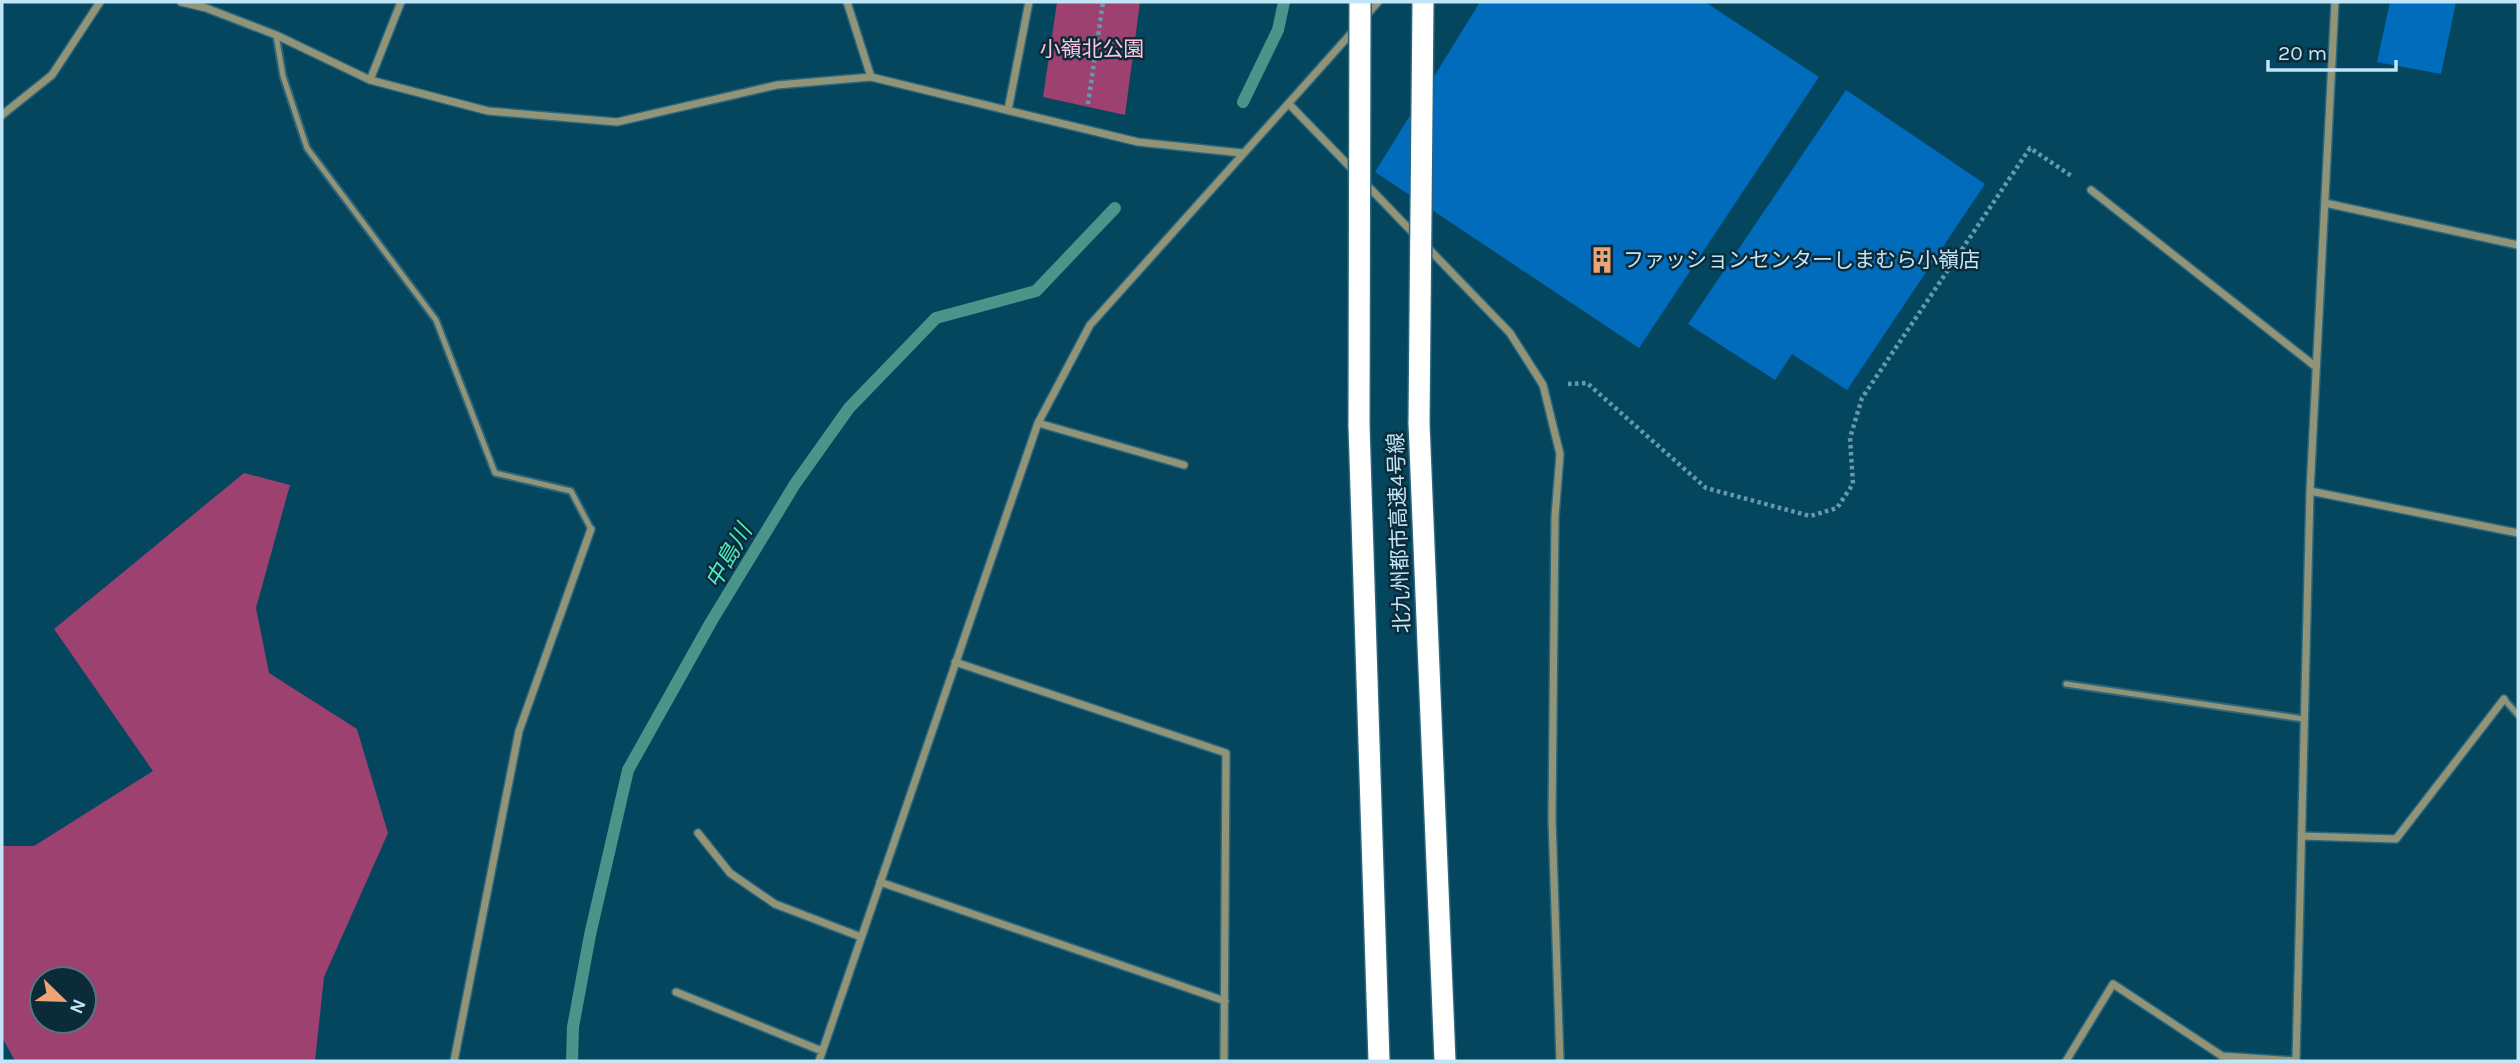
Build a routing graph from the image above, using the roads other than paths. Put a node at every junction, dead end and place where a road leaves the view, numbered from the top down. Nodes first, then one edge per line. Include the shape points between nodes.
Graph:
1 (100, 2) edge
2 (181, 2) edge
3 (401, 2) edge
4 (847, 2) edge
5 (1029, 2) edge
6 (1360, 2) edge
7 (1378, 2) edge
8 (1423, 2) edge
9 (2335, 2) edge
10 (276, 35) junction
11 (871, 77) junction
12 (370, 80) junction
13 (1289, 104) junction
14 (1008, 110) junction
15 (2, 115) edge
16 (1242, 153) junction
17 (2091, 190) road end
18 (2325, 203) junction
19 (2518, 245) edge
20 (2316, 367) junction
21 (1038, 424) junction
22 (1184, 465) dead end
23 (2310, 491) junction
24 (591, 529) joint
25 (2518, 533) edge
26 (955, 662) junction
27 (2066, 684) dead end
28 (2504, 699) joint
29 (2518, 715) edge
30 (2304, 719) junction
31 (698, 833) dead end
32 (2302, 836) junction
33 (880, 882) junction
34 (861, 937) junction
35 (676, 992) dead end
36 (1224, 1001) junction
37 (822, 1051) junction
38 (454, 1061) edge
39 (819, 1061) edge
40 (1224, 1061) edge
41 (1379, 1061) edge
42 (1445, 1061) edge
43 (1560, 1061) edge
44 (2066, 1061) edge
45 (2296, 1061) edge

1 - 15 street via 52,75
2 - 10 street
3 - 12 street
4 - 11 street
5 - 14 street
6 - 41 highway, 北九州都市高速4号線, bridge via 1359,425
7 - 13 street
8 - 42 highway, 北九州都市高速4号線, bridge via 1419,423
9 - 18 street
10 - 12 street
10 - 24 lane via 283,76 307,148 436,320 495,473 571,491
11 - 12 street via 778,85 617,122 488,111
11 - 14 street
13 - 16 street
13 - 43 street via 1510,333 1543,385 1560,454 1555,517 1552,819
14 - 16 street via 1138,142
16 - 21 street via 1090,325
17 - 20 street
18 - 19 street
18 - 20 street
20 - 23 street
21 - 22 street
21 - 26 street
23 - 25 street
23 - 30 street
24 - 38 street via 519,731
26 - 33 street
26 - 36 street via 1226,753
27 - 30 lane
28 - 29 lane
28 - 32 street via 2396,839
30 - 32 street
31 - 34 street via 730,873 775,904
32 - 45 street
33 - 34 street
33 - 36 street
34 - 37 street
35 - 37 street
36 - 40 street
37 - 39 street
44 - 45 street via 2113,984 2222,1056

